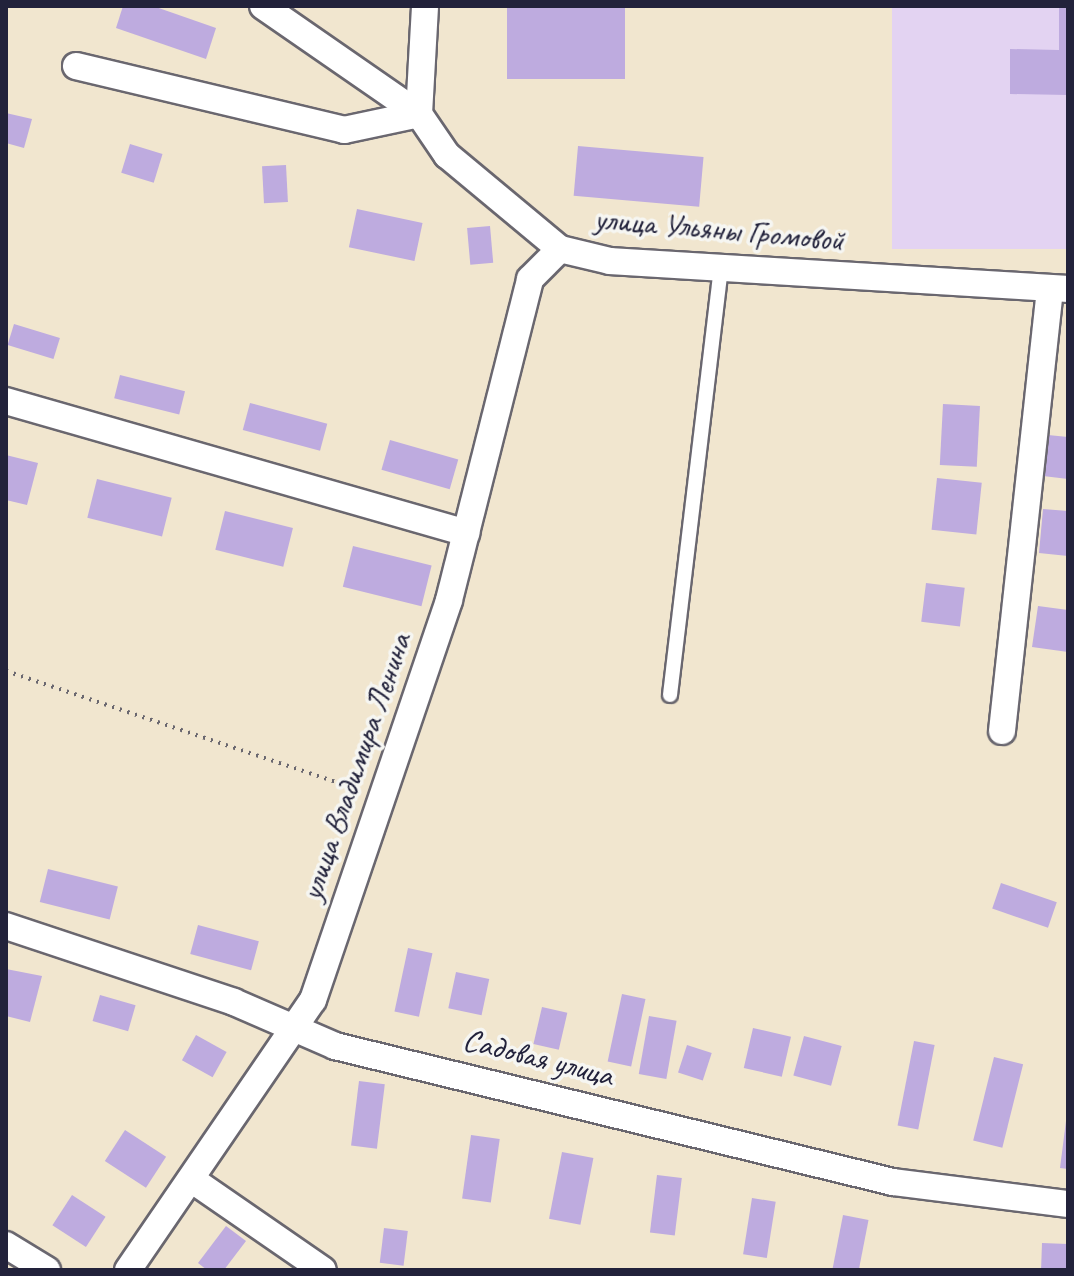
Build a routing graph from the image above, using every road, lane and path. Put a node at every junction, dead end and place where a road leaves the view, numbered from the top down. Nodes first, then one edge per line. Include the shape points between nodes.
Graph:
1 (263, 6) edge
2 (425, 6) edge
3 (76, 66) dead end
4 (419, 114) junction
5 (560, 249) junction
6 (721, 266) junction
7 (1059, 289) edge
8 (6, 401) edge
9 (466, 533) junction
10 (6, 671) edge
11 (670, 695) dead end
12 (1002, 731) dead end
13 (381, 797) junction
14 (6, 926) edge
15 (294, 1030) junction
16 (191, 1179) junction
17 (1068, 1204) edge
18 (6, 1245) edge
19 (47, 1270) edge
20 (128, 1270) edge
21 (323, 1270) edge

1 - 4 street, улица Ульяны Громовой
2 - 4 street
3 - 4 street via 344,130
4 - 5 street, улица Ульяны Громовой via 447,155
5 - 6 street, улица Ульяны Громовой via 610,261
5 - 9 street, улица Владимира Ленина via 530,279
6 - 7 street, улица Ульяны Громовой
6 - 11 lane
7 - 12 street
8 - 9 street
9 - 13 street, улица Владимира Ленина
10 - 13 path via 182,736
13 - 15 street, улица Владимира Ленина via 313,1000
14 - 15 street, Садовая улица via 234,1002
15 - 16 street, улица Владимира Ленина
15 - 17 street, Садовая улица via 335,1046 893,1182
16 - 20 street, улица Владимира Ленина
16 - 21 street
18 - 19 street

